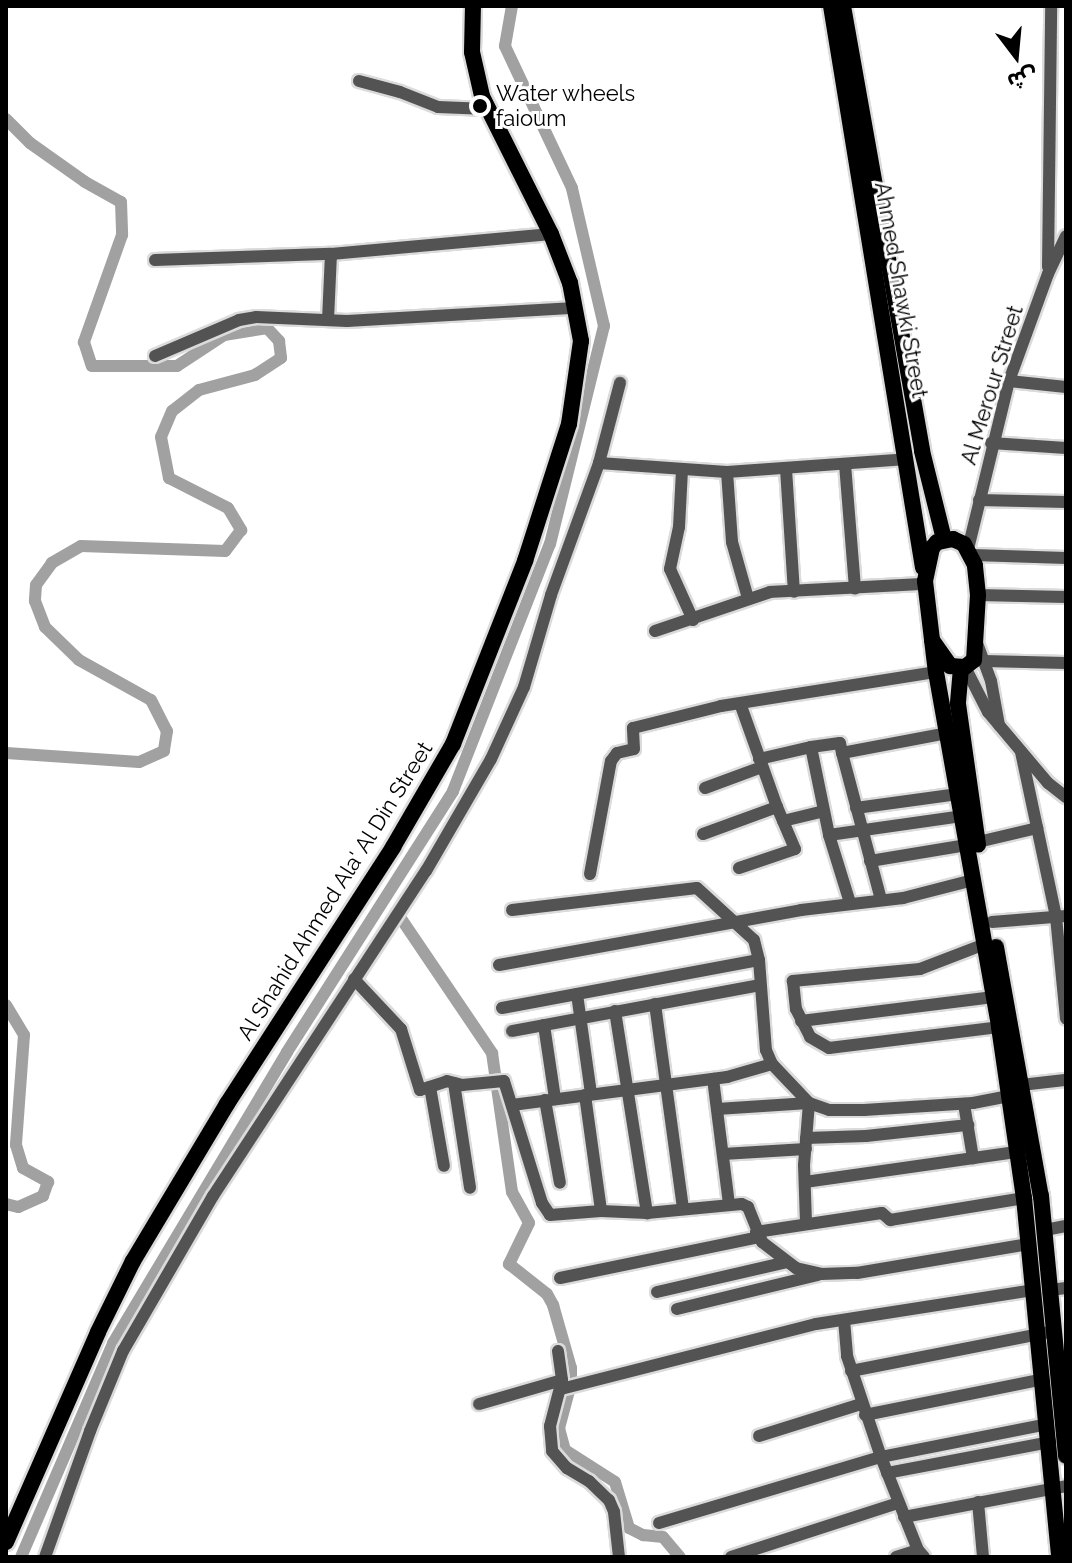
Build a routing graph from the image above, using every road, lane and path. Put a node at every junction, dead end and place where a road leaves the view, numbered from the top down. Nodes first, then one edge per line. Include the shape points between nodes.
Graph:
1 (473, 6) edge
2 (831, 6) edge
3 (843, 6) edge
4 (1051, 6) edge
5 (359, 81) dead end
6 (487, 109) junction
7 (551, 234) junction
8 (1066, 236) edge
9 (331, 254) junction
10 (155, 260) dead end
11 (1048, 274) junction
12 (575, 308) junction
13 (328, 320) junction
14 (155, 356) dead end
15 (1009, 381) junction
16 (620, 383) dead end
17 (1066, 387) edge
18 (991, 443) junction
19 (1066, 448) edge
20 (907, 459) junction
21 (599, 463) junction
22 (845, 464) junction
23 (786, 469) junction
24 (682, 470) junction
25 (727, 472) junction
26 (979, 500) junction
27 (1066, 502) edge
28 (944, 539) junction
29 (970, 552) junction
30 (1066, 558) edge
31 (925, 583) junction
32 (855, 589) junction
33 (794, 592) junction
34 (978, 595) junction
35 (1066, 597) edge
36 (748, 598) junction
37 (693, 620) junction
38 (655, 631) dead end
39 (932, 640) junction
40 (977, 643) junction
41 (984, 661) junction
42 (1066, 663) edge
43 (963, 667) junction
44 (936, 672) junction
45 (740, 703) junction
46 (999, 725) junction
47 (948, 733) junction
48 (811, 747) junction
49 (1021, 752) junction
50 (842, 753) junction
51 (760, 763) junction
52 (705, 788) dead end
53 (958, 794) junction
54 (1066, 797) edge
55 (777, 807) junction
56 (856, 808) junction
57 (824, 811) junction
58 (962, 816) junction
59 (783, 821) junction
60 (862, 828) junction
61 (1037, 828) junction
62 (703, 834) dead end
63 (829, 835) junction
64 (972, 843) junction
65 (870, 861) junction
66 (739, 868) dead end
67 (590, 874) dead end
68 (973, 880) junction
69 (881, 900) junction
70 (850, 903) junction
71 (512, 910) dead end
72 (1061, 917) edge
73 (992, 922) junction
74 (736, 923) junction
75 (985, 944) junction
76 (759, 960) junction
77 (499, 965) dead end
78 (354, 979) junction
79 (760, 985) junction
80 (1064, 993) edge
81 (577, 994) junction
82 (994, 997) junction
83 (655, 1004) junction
84 (502, 1008) dead end
85 (615, 1011) junction
86 (581, 1018) junction
87 (1066, 1019) edge
88 (801, 1021) junction
89 (544, 1025) junction
90 (512, 1031) dead end
91 (1004, 1036) junction
92 (772, 1064) junction
93 (1066, 1069) edge
94 (713, 1079) junction
95 (1066, 1082) edge
96 (454, 1083) junction
97 (667, 1084) junction
98 (430, 1087) junction
99 (627, 1089) junction
100 (1016, 1090) junction
101 (588, 1094) junction
102 (550, 1099) junction
103 (809, 1103) junction
104 (964, 1104) junction
105 (512, 1105) junction
106 (717, 1109) junction
107 (968, 1125) junction
108 (806, 1143) junction
109 (1016, 1152) junction
110 (723, 1154) junction
111 (973, 1158) junction
112 (444, 1166) dead end
113 (805, 1182) junction
114 (560, 1183) dead end
115 (470, 1188) dead end
116 (1024, 1198) junction
117 (729, 1204) junction
118 (683, 1209) junction
119 (601, 1211) junction
120 (647, 1213) junction
121 (806, 1223) junction
122 (1066, 1226) edge
123 (1045, 1230) junction
124 (758, 1235) junction
125 (1029, 1244) junction
126 (787, 1262) junction
127 (821, 1274) junction
128 (560, 1278) dead end
129 (1050, 1289) edge
130 (657, 1292) dead end
131 (677, 1309) dead end
132 (844, 1320) junction
133 (1046, 1332) junction
134 (558, 1351) dead end
135 (1055, 1360) edge
136 (851, 1371) junction
137 (1043, 1379) junction
138 (562, 1384) junction
139 (479, 1404) dead end
140 (1064, 1405) edge
141 (863, 1409) junction
142 (1048, 1424) junction
143 (759, 1436) dead end
144 (1050, 1442) junction
145 (1066, 1453) edge
146 (881, 1457) junction
147 (887, 1473) junction
148 (1060, 1488) edge
149 (978, 1502) junction
150 (898, 1503) junction
151 (904, 1517) junction
152 (659, 1523) dead end
153 (6, 1542) edge
154 (921, 1553) edge
155 (45, 1557) edge
156 (619, 1557) edge
157 (731, 1557) edge
158 (896, 1557) edge
159 (983, 1557) edge
160 (1059, 1557) edge

1 - 6 main road, Al Shahid Ahmed Ala' Al Din Street via 472,52
2 - 20 main road, Ahmed Shawki Street
3 - 28 main road, Ahmed Shawki Street via 922,451
4 - 11 street
5 - 6 street via 452,110
6 - 7 main road, Al Shahid Ahmed Ala' Al Din Street
7 - 9 street
7 - 12 main road, Al Shahid Ahmed Ala' Al Din Street
8 - 11 street, Al Merour Street
9 - 10 street
9 - 13 street
11 - 15 street, Al Merour Street
12 - 13 street
12 - 153 main road, Al Shahid Ahmed Ala' Al Din Street via 581,341 569,424 525,561 465,719 393,847 133,1261
13 - 14 street via 239,320
15 - 17 street
15 - 18 street, Al Merour Street
16 - 21 street
18 - 19 street
18 - 26 street, Al Merour Street
20 - 22 street
20 - 31 main road, Ahmed Shawki Street
21 - 24 street
21 - 78 street via 519,701 426,871
22 - 23 street
22 - 32 street
23 - 25 street
23 - 33 street
24 - 25 street
24 - 37 street via 670,569
25 - 36 street via 732,542
26 - 27 street
26 - 29 street, Al Merour Street
28 - 29 main road via 959,541
28 - 31 main road via 932,548
29 - 30 street
29 - 34 main road
31 - 32 street
31 - 39 main road, Ahmed Shawki Street
32 - 33 street
33 - 36 street
34 - 35 street
34 - 40 main road
36 - 37 street
37 - 38 street
39 - 43 main road via 945,662
39 - 44 main road, Ahmed Shawki Street
40 - 41 street
40 - 43 main road via 974,660
41 - 42 street
41 - 46 street
43 - 46 street
43 - 64 main road via 958,704
44 - 45 street
44 - 47 main road, Ahmed Shawki Street
45 - 51 street
45 - 67 street via 632,729 634,749 617,753 611,761
46 - 49 street
47 - 50 street
47 - 53 main road, Ahmed Shawki Street
48 - 50 street via 840,743
48 - 51 street
48 - 57 street
49 - 54 street
49 - 61 street
50 - 56 street
51 - 52 street
51 - 55 street
53 - 56 street
53 - 58 main road, Ahmed Shawki Street
55 - 59 street
55 - 62 street
56 - 60 street
57 - 59 street
57 - 63 street
58 - 60 street
58 - 64 main road, Ahmed Shawki Street
59 - 66 street via 795,849
60 - 63 street
60 - 65 street
61 - 64 street
61 - 72 street
63 - 70 street
64 - 65 street
64 - 68 main road
64 - 73 main road
65 - 69 street
68 - 69 street
68 - 75 main road
69 - 70 street
70 - 74 street
71 - 74 street via 697,888
72 - 73 street
72 - 80 street
73 - 91 main road
74 - 76 street via 754,940
74 - 77 street
75 - 82 main road
75 - 88 street via 920,969 793,981
76 - 79 street
76 - 81 street
78 - 98 street via 401,1029 418,1089
78 - 155 street via 213,1196 123,1351
79 - 83 street
79 - 92 street via 762,1031
80 - 87 street
81 - 84 street
81 - 86 street
82 - 88 street
82 - 91 main road
83 - 85 street
83 - 97 street
85 - 86 street
85 - 99 street
86 - 89 street
86 - 101 street
88 - 91 street via 810,1037 829,1048
89 - 90 street
89 - 102 street
91 - 100 main road
92 - 94 street
92 - 103 street
93 - 95 street
94 - 97 street
94 - 106 street
95 - 100 street
96 - 98 street
96 - 105 street via 496,1079 505,1083
96 - 115 street
97 - 99 street
97 - 118 street
98 - 112 street
99 - 101 street
99 - 120 street
100 - 104 street
100 - 109 main road
100 - 123 main road
101 - 102 street
101 - 119 street
102 - 105 street
102 - 114 street
103 - 104 street via 829,1110
103 - 106 street
103 - 108 street
104 - 107 street
105 - 119 street via 545,1211
106 - 110 street
107 - 108 street
107 - 111 street
108 - 110 street
108 - 113 street
109 - 111 street
109 - 116 main road
110 - 117 street
111 - 113 street
113 - 121 street
116 - 121 street via 890,1220 882,1213
116 - 125 main road
117 - 118 street
117 - 124 street via 748,1207
118 - 120 street
119 - 120 street
121 - 124 street
122 - 123 street
123 - 129 main road
124 - 126 street
124 - 128 street
125 - 127 street via 857,1273
125 - 129 main road
126 - 127 street
126 - 130 street
127 - 131 street
129 - 132 street
129 - 133 main road
132 - 136 street
132 - 138 street
133 - 135 main road
133 - 136 street
134 - 138 street
135 - 137 main road
135 - 140 main road
136 - 141 street
137 - 141 street
137 - 142 main road
138 - 139 street
138 - 156 street via 550,1426 552,1451 609,1500
140 - 145 main road
141 - 143 street
141 - 146 street
142 - 144 main road
142 - 146 street
144 - 147 street
144 - 148 main road
146 - 147 street
146 - 152 street
147 - 150 street
148 - 149 street
148 - 160 main road
149 - 151 street
149 - 159 street
150 - 151 street
150 - 157 street
151 - 154 street
154 - 158 street

